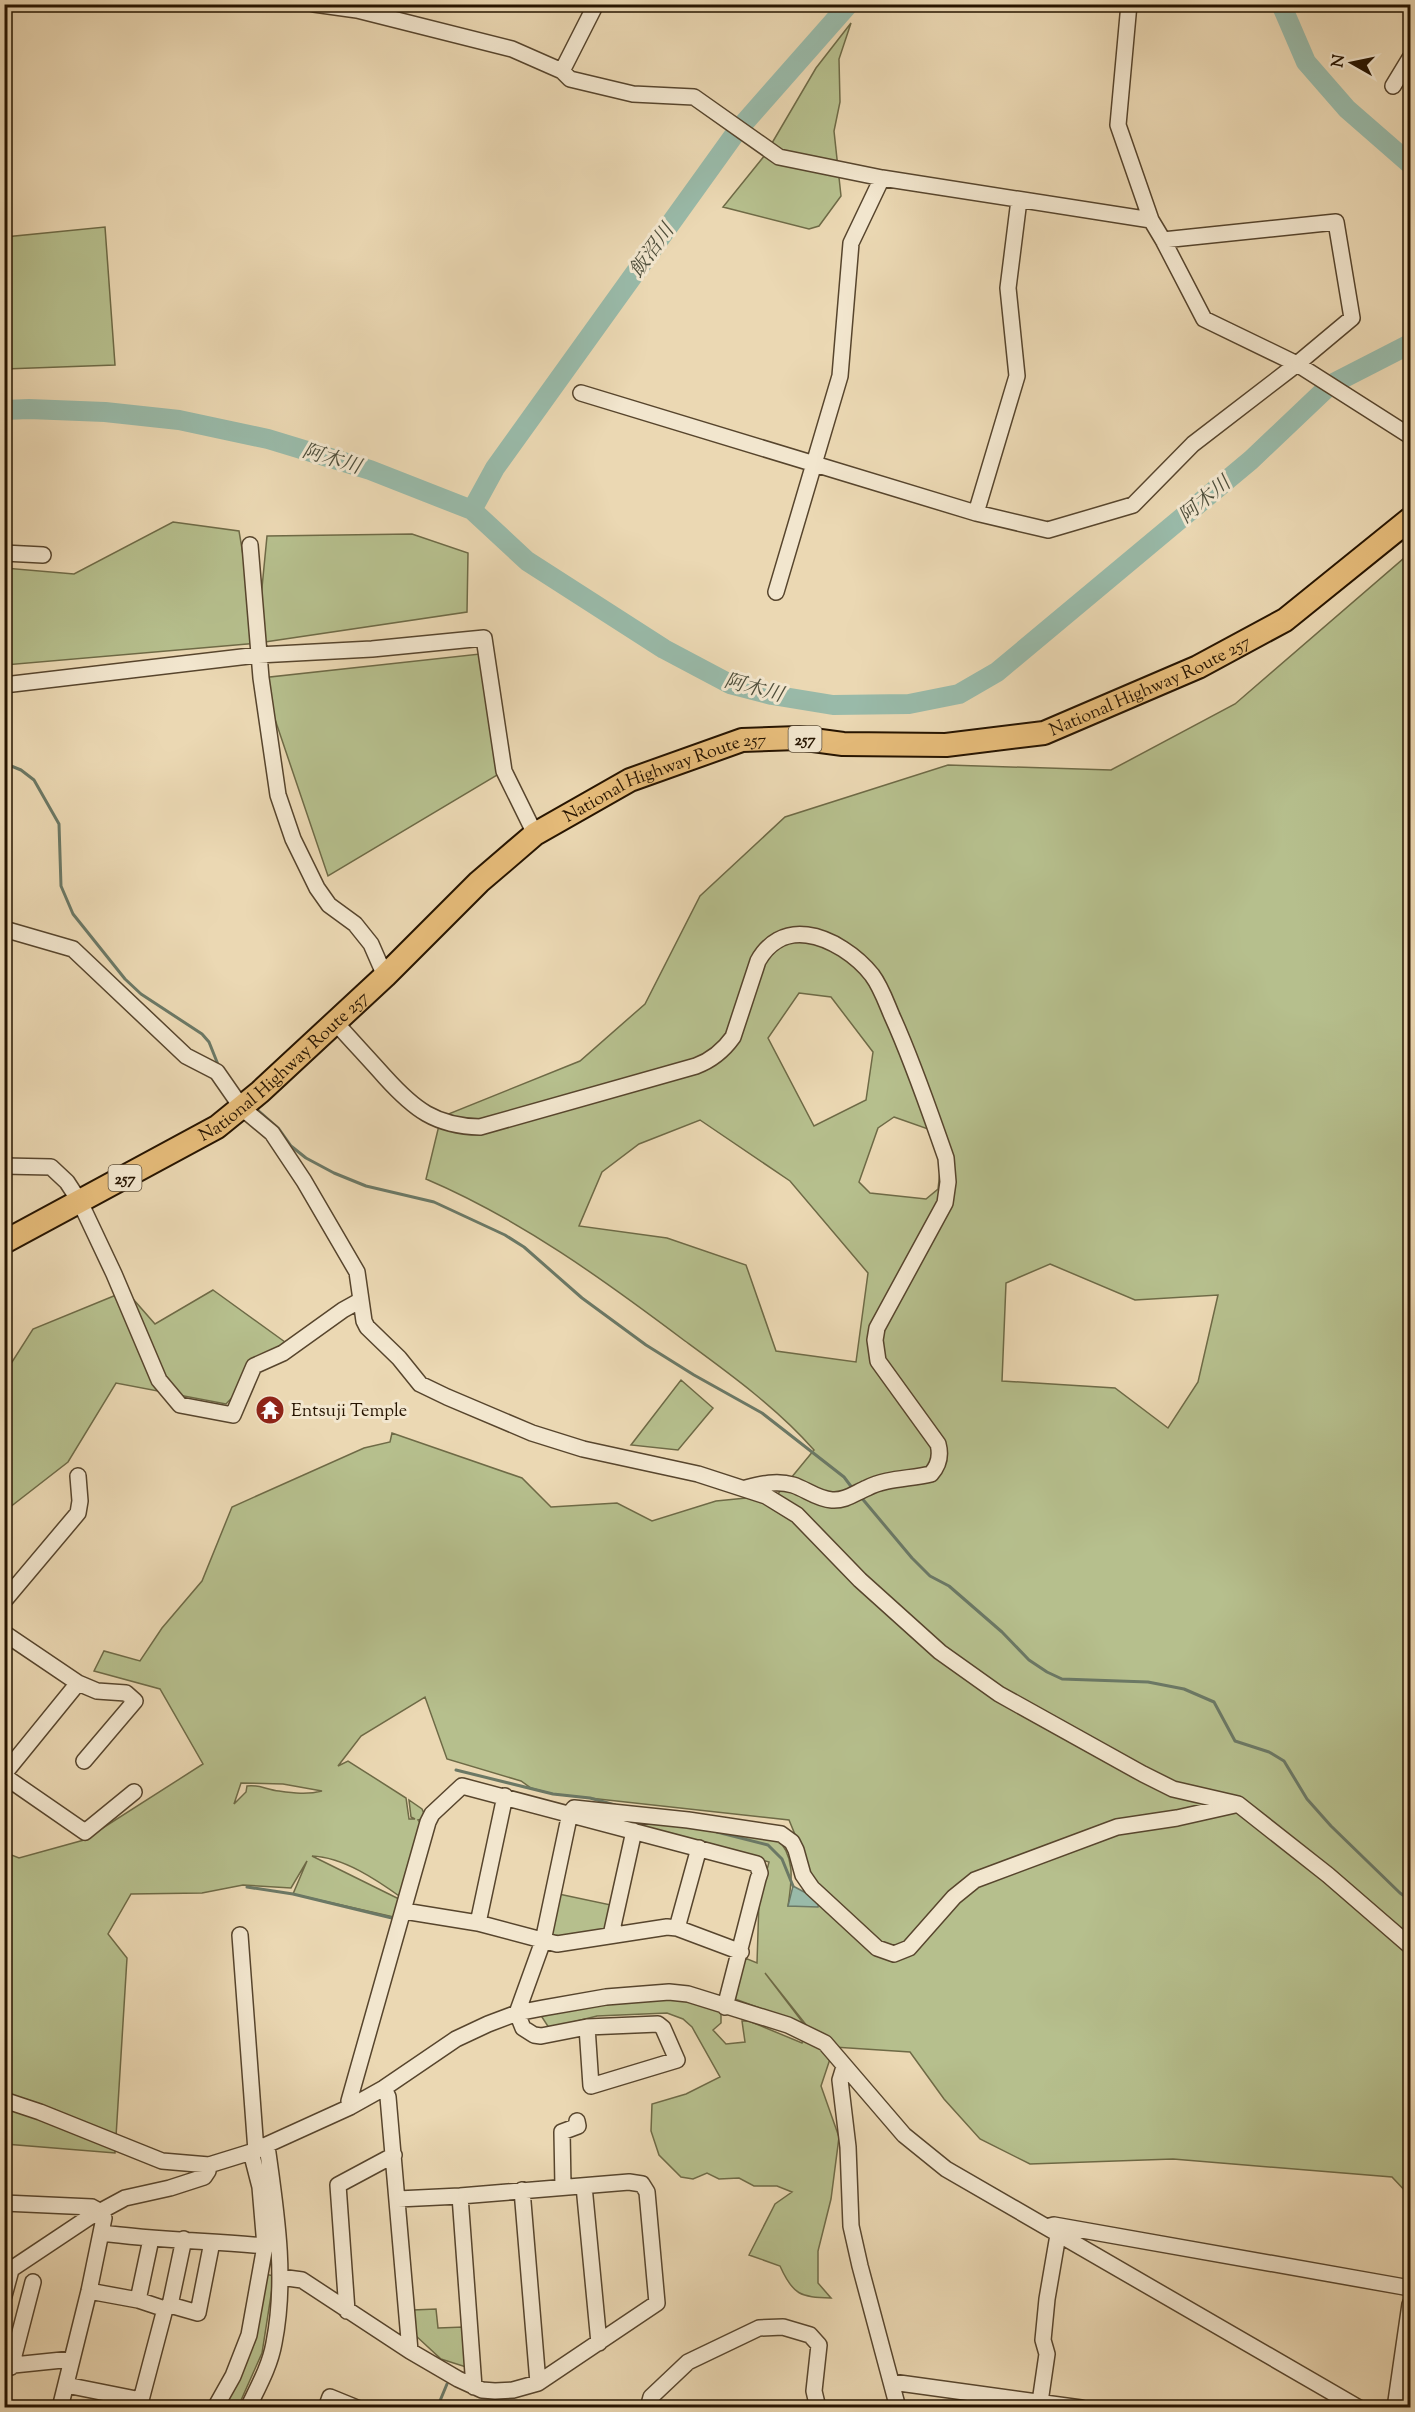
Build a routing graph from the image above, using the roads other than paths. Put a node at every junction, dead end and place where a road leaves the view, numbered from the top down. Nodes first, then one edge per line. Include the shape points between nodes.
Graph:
1 (314, 4) edge
2 (596, 4) edge
3 (1129, 4) edge
4 (357, 7) edge
5 (1410, 57) edge
6 (562, 71) junction
7 (1393, 86) dead end
8 (882, 178) junction
9 (1019, 200) junction
10 (1151, 220) junction
11 (1163, 240) junction
12 (1297, 364) junction
13 (581, 393) dead end
14 (1410, 436) edge
15 (815, 465) junction
16 (976, 513) junction
17 (1410, 519) edge
18 (250, 545) dead end
19 (4, 553) edge
20 (44, 555) dead end
21 (776, 592) dead end
22 (258, 654) junction
23 (4, 685) edge
24 (535, 834) junction
25 (4, 929) edge
26 (385, 976) junction
27 (336, 1023) junction
28 (242, 1108) junction
29 (4, 1166) edge
30 (80, 1202) junction
31 (4, 1242) edge
32 (361, 1300) junction
33 (78, 1476) dead end
34 (746, 1488) junction
35 (4, 1601) edge
36 (4, 1633) edge
37 (78, 1683) junction
38 (84, 1761) dead end
39 (4, 1775) edge
40 (134, 1792) dead end
41 (506, 1796) junction
42 (1238, 1804) junction
43 (570, 1813) junction
44 (634, 1831) junction
45 (699, 1848) junction
46 (404, 1911) junction
47 (478, 1923) junction
48 (677, 1928) junction
49 (240, 1935) dead end
50 (611, 1935) junction
51 (543, 1941) junction
52 (1410, 1946) edge
53 (741, 1952) junction
54 (725, 2007) junction
55 (518, 2013) junction
56 (587, 2027) junction
57 (843, 2067) junction
58 (384, 2088) junction
59 (4, 2100) edge
60 (350, 2107) junction
61 (577, 2121) dead end
62 (258, 2150) junction
63 (393, 2155) junction
64 (162, 2162) junction
65 (209, 2165) junction
66 (584, 2186) junction
67 (563, 2187) junction
68 (170, 2188) junction
69 (522, 2190) junction
70 (460, 2196) junction
71 (398, 2199) junction
72 (4, 2203) edge
73 (101, 2212) junction
74 (1053, 2231) junction
75 (101, 2233) junction
76 (151, 2239) junction
77 (184, 2239) junction
78 (213, 2242) junction
79 (265, 2246) junction
80 (8, 2272) edge
81 (280, 2277) junction
82 (33, 2282) dead end
83 (1410, 2288) edge
84 (89, 2291) junction
85 (4, 2296) edge
86 (138, 2300) junction
87 (1410, 2304) edge
88 (168, 2307) junction
89 (347, 2311) junction
90 (599, 2343) junction
91 (410, 2351) junction
92 (72, 2359) junction
93 (8, 2367) edge
94 (892, 2382) junction
95 (538, 2383) junction
96 (66, 2385) junction
97 (474, 2387) junction
98 (1040, 2402) junction
99 (60, 2408) edge
100 (215, 2408) edge
101 (248, 2408) edge
102 (326, 2408) edge
103 (357, 2408) edge
104 (648, 2408) edge
105 (818, 2408) edge
106 (898, 2408) edge
107 (1081, 2408) edge
108 (1359, 2408) edge
109 (1395, 2408) edge

1 - 4 street
2 - 6 street
3 - 10 street via 1118,125
4 - 6 street via 512,50
5 - 7 street
6 - 8 street via 570,79 633,94 694,97 779,157
8 - 9 street
8 - 15 street via 851,243 840,376
9 - 10 street
9 - 16 street via 1008,288 1017,376
10 - 11 street
11 - 12 street via 1204,319
11 - 12 street via 1336,222 1352,318
12 - 14 street
12 - 16 street via 1193,444 1133,505 1048,530
13 - 15 street
15 - 16 street
15 - 21 street
17 - 24 highway, National Highway Route 257 / 257 via 1286,620 1198,667 1044,733 946,745 843,744 798,738 742,740 630,780
18 - 22 street
19 - 20 street
22 - 23 street
22 - 24 street via 372,649 484,638 504,771
22 - 26 street via 278,795 293,839 317,888 329,905 355,924 371,944
24 - 26 highway, National Highway Route 257 / 257 via 479,882
25 - 28 street via 73,949 186,1056 217,1072
26 - 27 highway, National Highway Route 257 / 257
27 - 28 highway, National Highway Route 257 / 257
27 - 34 street via 412,1106 431,1117 480,1127 712,1059 733,1036 762,953 785,937 821,939 863,965 879,986 904,1041 946,1158 945,1203 877,1328 875,1340 878,1361 938,1444 938,1464 931,1474 882,1482 832,1500 785,1483
28 - 30 highway, National Highway Route 257 / 257 via 217,1127
28 - 32 street via 272,1133 304,1181 357,1272
29 - 30 street via 51,1167
30 - 31 highway, National Highway Route 257 / 257
30 - 32 street via 159,1380 180,1405 233,1415 254,1366 284,1353
32 - 34 street via 367,1327 420,1384 532,1433
33 - 35 street via 78,1513
34 - 42 street via 797,1515 905,1622 940,1653 999,1694 1173,1789
36 - 37 street
37 - 38 street via 98,1691 126,1693 135,1701
37 - 39 street
39 - 40 street via 85,1832
41 - 43 street
41 - 46 street via 462,1786 432,1814
41 - 47 street
42 - 43 street via 1107,1830 975,1880 954,1896 909,1948 894,1954 877,1947 812,1888 803,1875 792,1842 781,1833 583,1808 574,1808
42 - 52 street
43 - 44 street
43 - 51 street
44 - 45 street
44 - 50 street
45 - 48 street
45 - 53 street via 759,1867
46 - 47 street
46 - 60 street
47 - 51 street
48 - 50 street
48 - 53 street
49 - 62 street
50 - 51 street via 557,1944
51 - 55 street
53 - 54 street
54 - 55 street via 669,1992 606,1997
54 - 57 street via 788,2025 825,2043
55 - 56 street via 523,2028 534,2035
55 - 58 street via 456,2039
56 - 56 street via 591,2086 677,2060 658,2024
57 - 74 street via 927,2156
57 - 94 street via 840,2080 851,2226
58 - 60 street
58 - 63 street
59 - 64 street
60 - 62 street
61 - 67 street via 578,2126 562,2132
62 - 65 street
62 - 79 street
62 - 81 street via 278,2225
63 - 71 street
63 - 89 street via 338,2185
64 - 65 street
64 - 68 street via 169,2174
65 - 68 street via 204,2177
66 - 67 street
66 - 90 street
66 - 90 street via 637,2182 647,2192 657,2303
67 - 69 street
68 - 73 street via 125,2198
69 - 70 street
69 - 95 street
70 - 71 street
70 - 97 street
71 - 91 street
72 - 73 street via 92,2207
73 - 75 street
73 - 80 street
74 - 83 street via 1054,2225
74 - 98 street via 1043,2340 1047,2354
74 - 108 street
75 - 76 street
75 - 84 street
76 - 77 street
76 - 86 street
77 - 78 street
77 - 88 street
78 - 79 street
78 - 88 street via 198,2313
79 - 100 street via 249,2335
80 - 85 street
81 - 89 street via 302,2280
81 - 101 street via 274,2345
82 - 93 street
84 - 86 street
84 - 92 street
86 - 88 street
87 - 109 street
88 - 96 street via 141,2400
89 - 91 street
90 - 95 street
91 - 97 street
92 - 93 street
92 - 96 street
94 - 98 street
94 - 106 street
95 - 97 street via 513,2390
96 - 99 street
98 - 107 street
102 - 103 street via 330,2397
104 - 105 street via 651,2397 688,2362 759,2328 783,2327 810,2335 819,2345 814,2391

